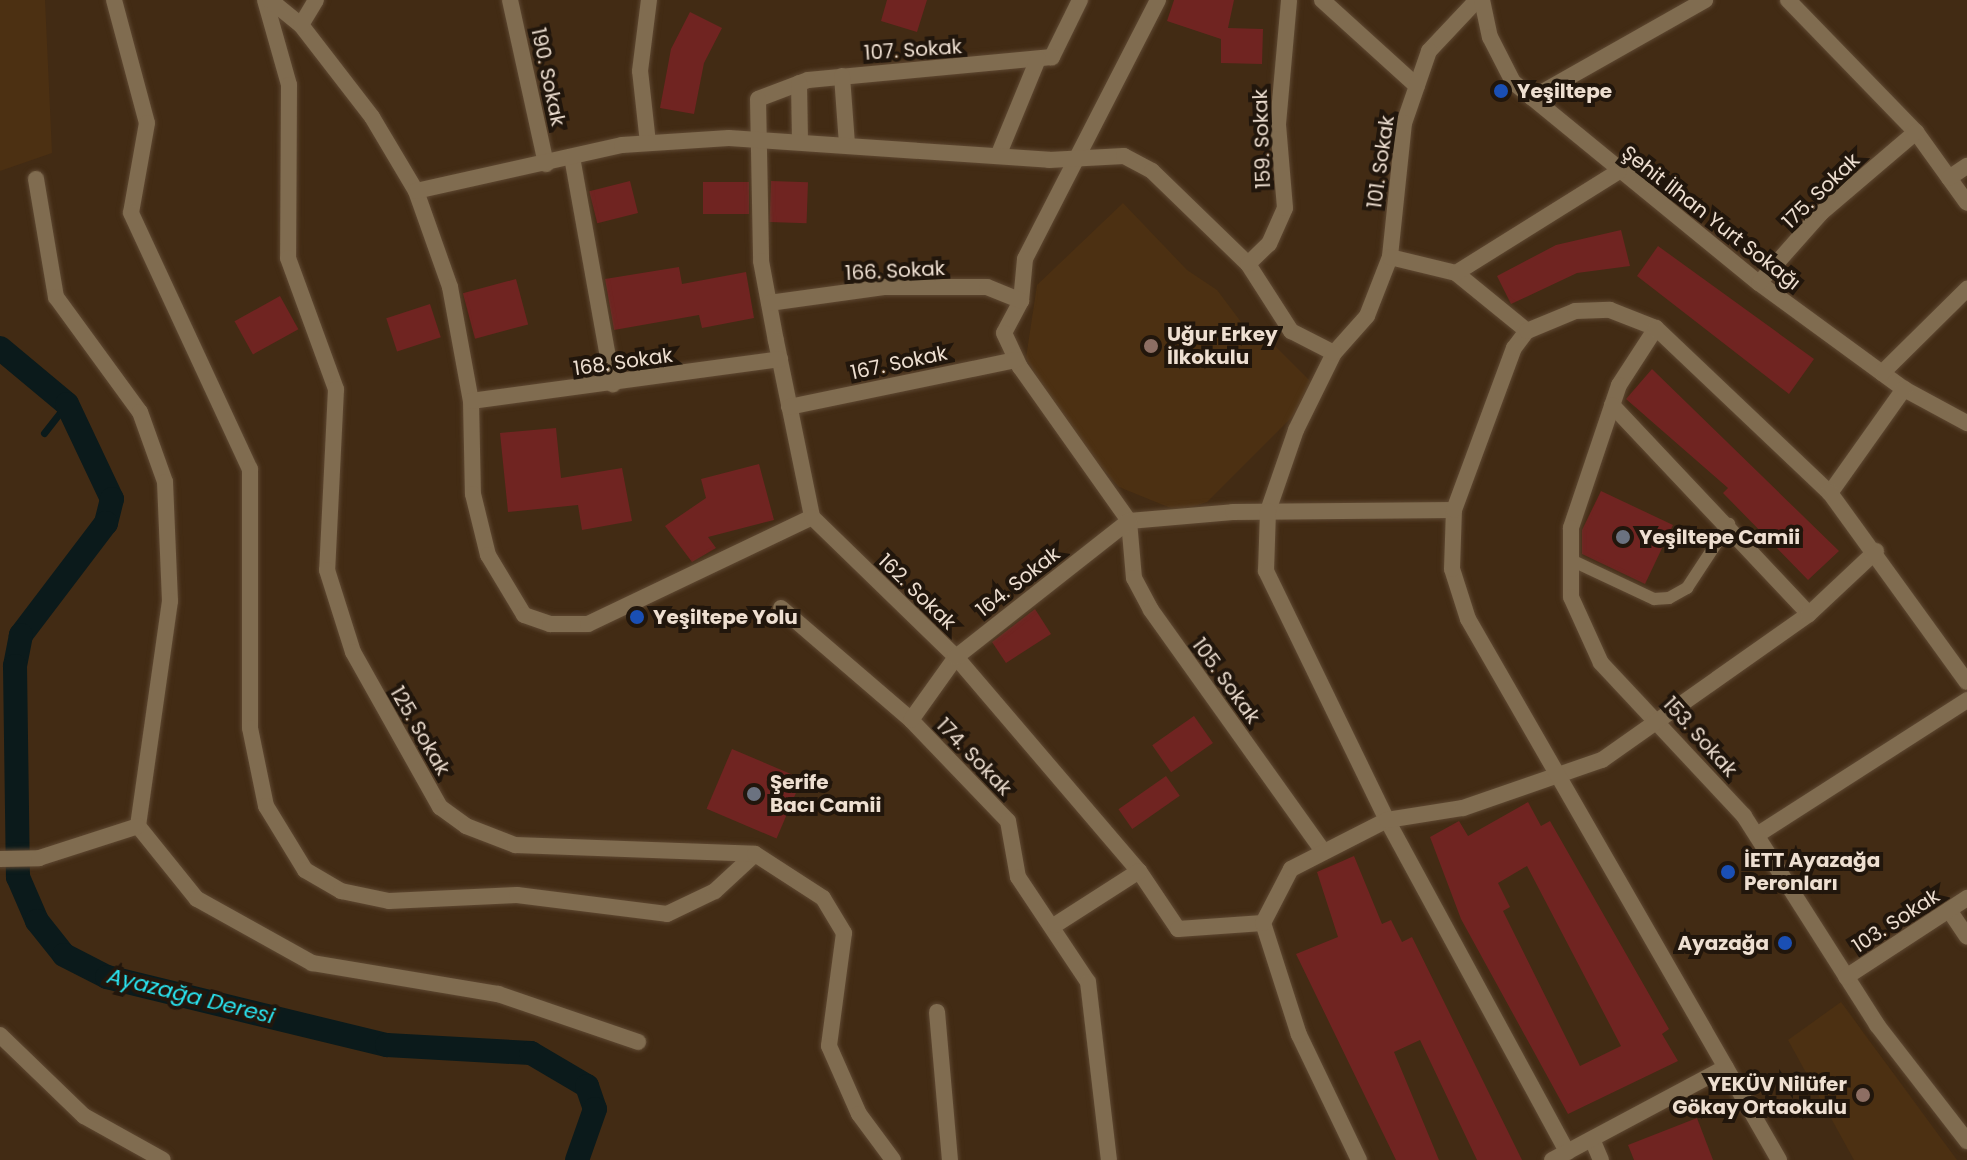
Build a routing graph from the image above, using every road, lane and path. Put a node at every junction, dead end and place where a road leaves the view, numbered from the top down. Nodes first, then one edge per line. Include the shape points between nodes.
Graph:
1 (114, 0) edge
2 (268, 0) edge
3 (302, 0) edge
4 (316, 0) edge
5 (510, 0) edge
6 (649, 0) edge
7 (1080, 0) edge
8 (1158, 0) edge
9 (1289, 0) edge
10 (1322, 0) edge
11 (1480, 0) edge
12 (1705, 0) edge
13 (1788, 0) edge
14 (301, 25) junction
15 (1038, 59) junction
16 (842, 76) junction
17 (799, 83) junction
18 (1417, 86) junction
19 (1532, 98) junction
20 (1916, 132) junction
21 (762, 140) junction
22 (800, 141) junction
23 (648, 143) junction
24 (847, 144) junction
25 (998, 156) junction
26 (572, 157) junction
27 (1079, 158) junction
28 (546, 164) junction
29 (1967, 166) edge
30 (1619, 171) junction
31 (1949, 178) junction
32 (36, 179) dead end
33 (416, 191) junction
34 (1967, 203) edge
35 (1390, 257) junction
36 (1248, 264) junction
37 (1456, 273) junction
38 (1759, 283) junction
39 (1967, 289) edge
40 (1021, 301) junction
41 (769, 303) junction
42 (1656, 328) junction
43 (1527, 331) junction
44 (1334, 353) junction
45 (780, 359) junction
46 (1016, 360) junction
47 (1882, 373) junction
48 (613, 384) junction
49 (1904, 389) junction
50 (471, 401) junction
51 (1612, 405) junction
52 (789, 407) junction
53 (1967, 423) edge
54 (1830, 493) junction
55 (1454, 510) junction
56 (1268, 511) junction
57 (812, 517) junction
58 (1129, 521) junction
59 (1729, 524) junction
60 (1876, 551) junction
61 (1571, 560) junction
62 (781, 608) dead end
63 (1809, 614) junction
64 (956, 657) junction
65 (1967, 682) edge
66 (1967, 700) edge
67 (911, 720) junction
68 (1661, 721) junction
69 (1556, 771) junction
70 (1387, 820) junction
71 (138, 826) junction
72 (1757, 835) junction
73 (1323, 851) junction
74 (755, 854) junction
75 (1, 859) edge
76 (1139, 871) junction
77 (1967, 898) edge
78 (1949, 910) junction
79 (1263, 923) junction
80 (1055, 925) junction
81 (1967, 937) edge
82 (1846, 977) junction
83 (937, 1012) dead end
84 (0, 1035) edge
85 (638, 1042) dead end
86 (1726, 1067) junction
87 (1592, 1139) junction
88 (1967, 1141) edge
89 (1558, 1158) edge
90 (163, 1160) edge
91 (893, 1160) edge
92 (950, 1160) edge
93 (1109, 1160) edge
94 (1359, 1160) edge
95 (1601, 1160) edge
96 (1779, 1160) edge

1 - 74 street via 147,123 131,213 250,469 250,728 266,806 305,870 341,891 389,901 517,895 667,914 715,891
2 - 14 street
2 - 74 street, 125. Sokak via 289,85 288,258 336,389 327,570 353,652 401,740 440,807 515,845
3 - 14 street
4 - 14 street
5 - 28 street, 190. Sokak
6 - 23 street via 640,71
7 - 15 street via 1052,57
8 - 27 street
9 - 36 street, 159. Sokak via 1278,124 1285,208 1269,244
10 - 18 street
11 - 18 street, 101. Sokak via 1429,51
11 - 19 street, Şehit İlhan Yurt Sokağı via 1490,37 1513,82
12 - 19 street
13 - 20 street
14 - 33 street via 372,117
15 - 16 street, 107. Sokak
15 - 25 street
16 - 17 street, 107. Sokak
16 - 24 street
17 - 21 street, 107. Sokak via 758,99
17 - 22 street
18 - 35 street, 101. Sokak via 1404,123
19 - 30 street, Şehit İlhan Yurt Sokağı
20 - 31 street
20 - 38 street, 175. Sokak via 1821,213
21 - 22 street
21 - 23 street
21 - 41 street via 761,261
22 - 24 street
23 - 26 street
24 - 25 street
25 - 27 street
26 - 28 street
26 - 48 street
27 - 36 street via 1124,156 1152,171
27 - 40 street via 1025,259
28 - 33 street
29 - 31 street
30 - 37 street
30 - 38 street, Şehit İlhan Yurt Sokağı
31 - 34 street
32 - 71 street via 56,297 140,412 165,482 170,601
33 - 50 street via 450,287
35 - 37 street
35 - 44 street, 101. Sokak via 1367,316
36 - 44 street via 1291,331
37 - 43 street
38 - 47 street, Şehit İlhan Yurt Sokağı
39 - 47 street
40 - 41 street, 166. Sokak via 987,287 884,287
40 - 46 street via 1004,333
41 - 45 street
42 - 43 street via 1610,310 1575,311
42 - 51 street, 153. Sokak
42 - 54 street
43 - 55 street via 1514,348
44 - 56 street, 101. Sokak via 1296,430
45 - 48 street, 168. Sokak
45 - 52 street
46 - 52 street, 167. Sokak
46 - 58 street
47 - 49 street, Şehit İlhan Yurt Sokağı
48 - 50 street, 168. Sokak
49 - 53 street, Şehit İlhan Yurt Sokağı
49 - 54 street
50 - 57 street via 473,494 488,555 524,615 550,624 588,624 613,614
51 - 59 street
51 - 61 street, 153. Sokak via 1571,528
52 - 57 street
54 - 60 street
55 - 56 street
55 - 69 street via 1452,569 1468,619
56 - 58 street
56 - 70 street, 101. Sokak via 1266,571
57 - 64 street, 162. Sokak
58 - 64 street, 164. Sokak
58 - 73 street, 105. Sokak via 1134,578 1151,610
59 - 61 lane via 1687,588 1669,598 1654,599
59 - 63 street
60 - 63 street
60 - 65 street
61 - 68 street, 153. Sokak via 1571,597 1601,663
62 - 67 street, 174. Sokak
63 - 68 street
64 - 67 street, 164. Sokak
64 - 76 street, 162. Sokak
66 - 72 street
67 - 80 street, 174. Sokak via 1008,821 1018,877
68 - 69 street via 1602,760
68 - 72 street, 153. Sokak
69 - 70 street via 1463,808
69 - 86 street
70 - 73 street
70 - 89 street, 101. Sokak
71 - 75 street via 39,858
71 - 85 street via 197,899 312,963 498,994
72 - 82 street, 153. Sokak
73 - 79 street via 1291,869
74 - 91 street via 823,898 844,933 829,1046 859,1114
76 - 79 street, 162. Sokak via 1178,929
76 - 80 street
77 - 78 street, 103. Sokak
78 - 81 street
78 - 82 street, 103. Sokak
79 - 94 street via 1299,1035
80 - 93 street, 174. Sokak via 1088,982
82 - 88 street, 153. Sokak
83 - 92 street
84 - 90 street via 84,1116
86 - 87 street
86 - 96 street
87 - 89 street
87 - 95 street

